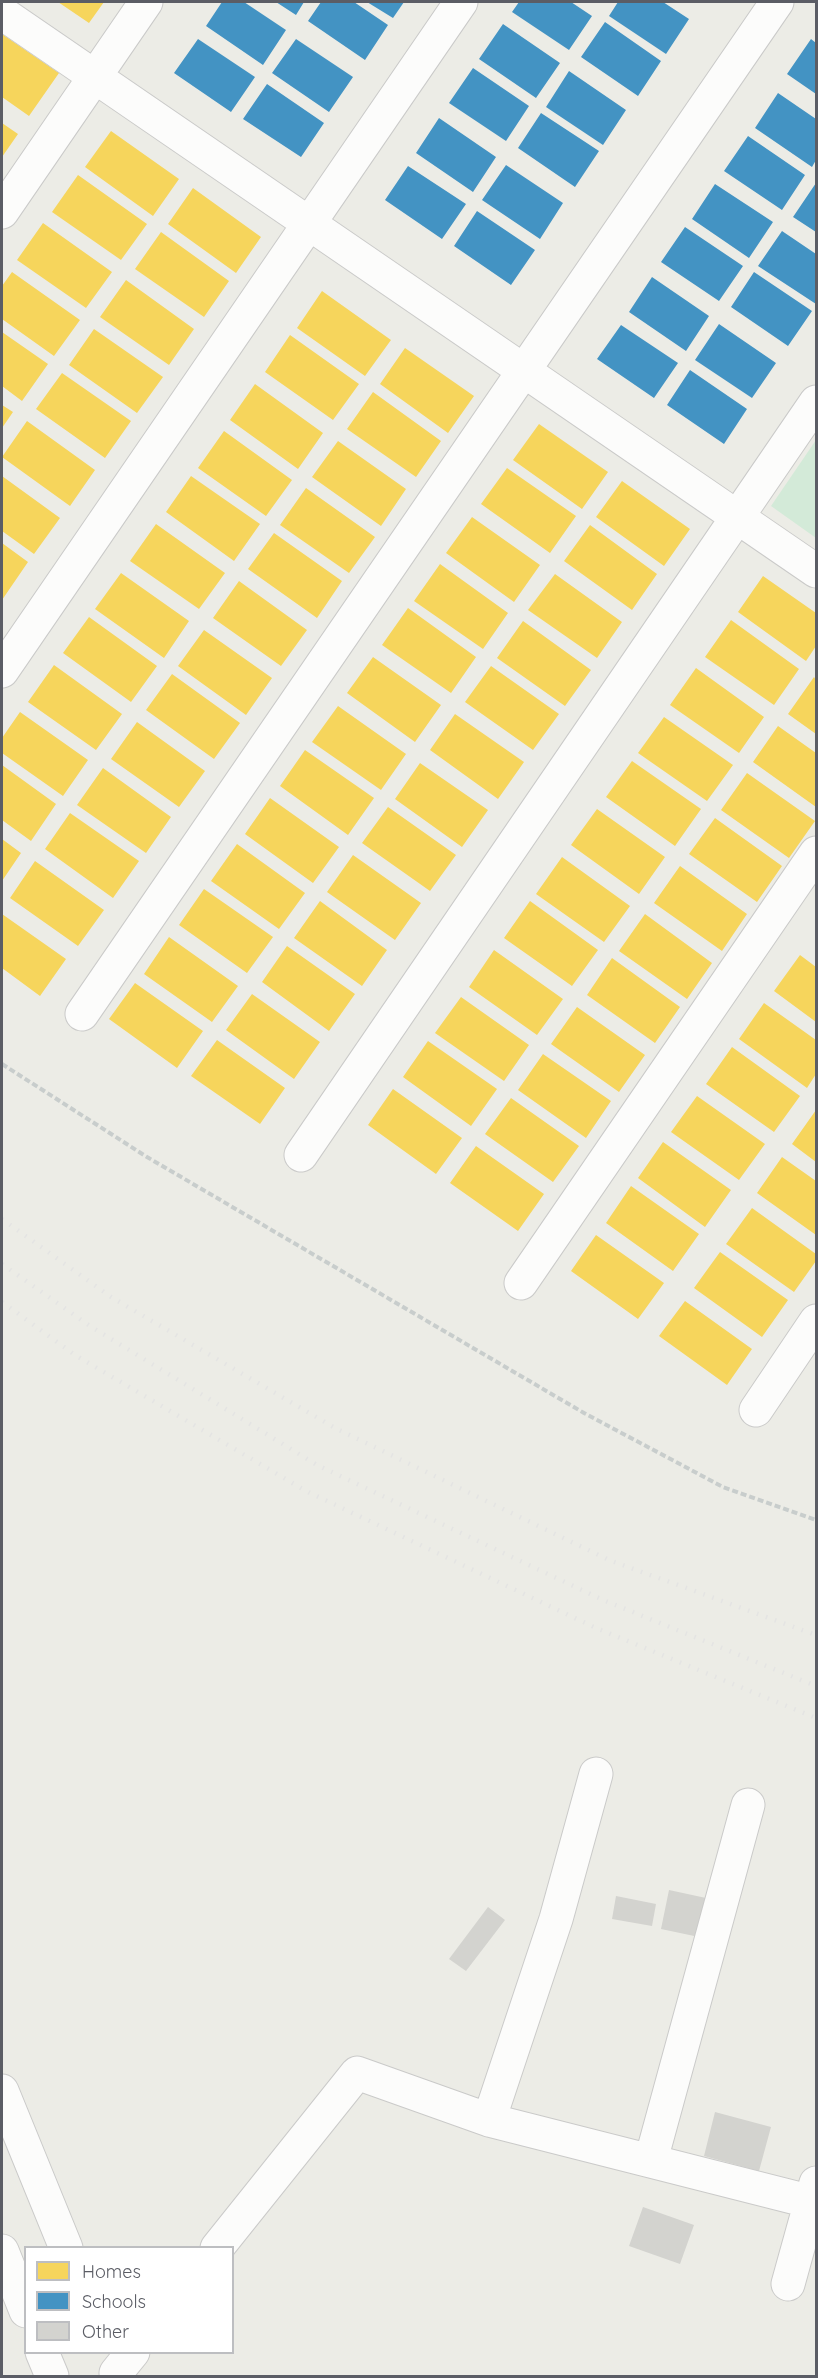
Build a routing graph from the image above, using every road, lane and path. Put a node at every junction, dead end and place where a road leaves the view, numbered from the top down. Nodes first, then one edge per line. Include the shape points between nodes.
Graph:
1 (146, 2) edge
2 (461, 2) edge
3 (777, 2) edge
4 (2, 13) edge
5 (94, 76) junction
6 (2, 212) edge
7 (309, 223) junction
8 (524, 370) junction
9 (816, 402) edge
10 (738, 517) junction
11 (816, 571) edge
12 (2, 672) edge
13 (816, 853) edge
14 (82, 1014) dead end
15 (2, 1064) edge
16 (301, 1155) dead end
17 (521, 1283) dead end
18 (816, 1321) edge
19 (756, 1410) dead end
20 (816, 1520) edge
21 (596, 1774) dead end
22 (748, 1805) dead end
23 (2, 2091) edge
24 (489, 2120) junction
25 (651, 2160) junction
26 (815, 2196) edge
27 (66, 2246) edge
28 (218, 2246) edge
29 (2, 2251) edge
30 (788, 2284) dead end
31 (24, 2306) edge
32 (43, 2354) edge
33 (52, 2376) edge

1 - 5 street
2 - 7 street
3 - 8 street
4 - 5 street
5 - 6 street
5 - 7 street
7 - 8 street
7 - 12 street
8 - 10 street
8 - 14 street
9 - 10 street
10 - 11 street
10 - 16 street
13 - 17 street
15 - 20 path via 147,1157 584,1413 723,1487
18 - 19 street
21 - 24 street via 556,1919
22 - 25 street
23 - 27 street
24 - 25 street
24 - 28 street via 357,2073
25 - 26 street
26 - 30 street
29 - 31 street
32 - 33 street

